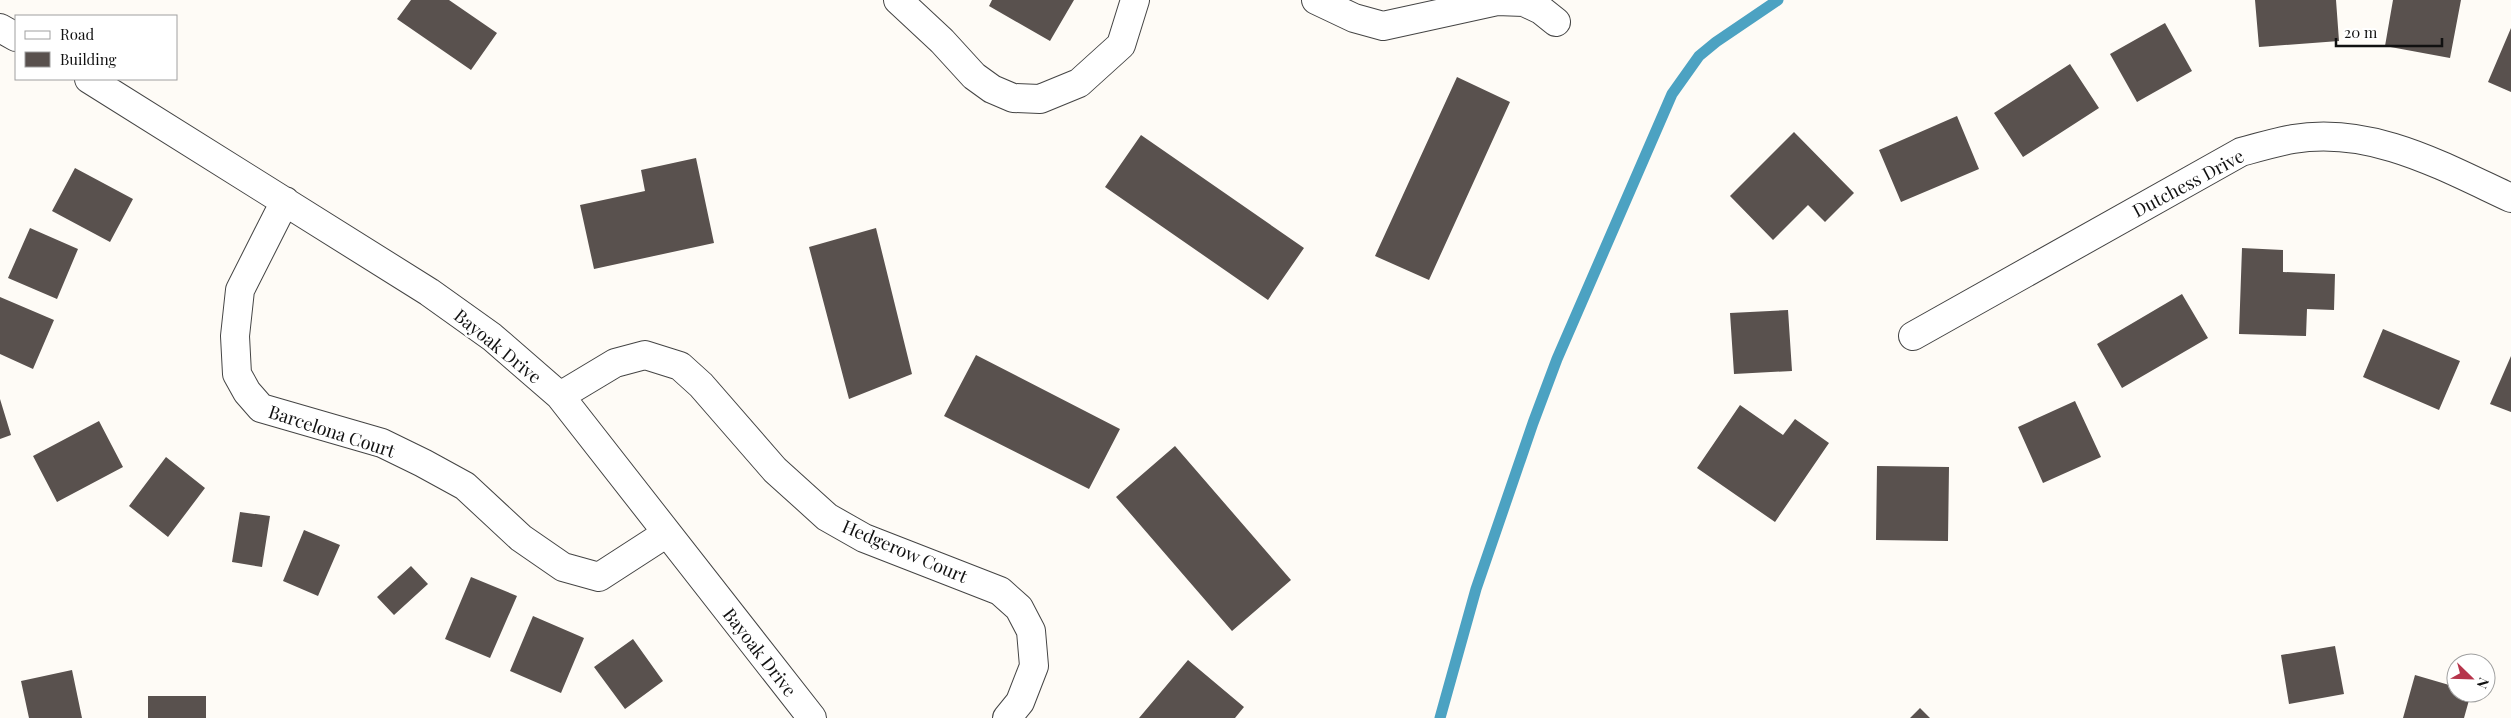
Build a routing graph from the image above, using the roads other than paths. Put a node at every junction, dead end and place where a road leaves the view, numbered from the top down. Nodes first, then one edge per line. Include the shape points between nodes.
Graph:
1 (898, 0) edge
2 (1135, 0) edge
3 (1316, 0) edge
4 (1556, 22) dead end
5 (0, 28) edge
6 (15, 36) edge
7 (91, 80) edge
8 (2511, 198) edge
9 (285, 201) junction
10 (1913, 336) dead end
11 (560, 396) junction
12 (667, 533) junction
13 (812, 718) edge
14 (1007, 718) edge

1 - 2 street via 986,85 1013,98 1040,99 1079,83 1121,45
3 - 4 street via 1354,18 1383,26 1497,1 1524,2
5 - 6 street
7 - 9 street, Bayoak Drive
8 - 10 street, Dutchess Drive via 2392,145 2347,137 2294,139 2241,152
9 - 11 street, Bayoak Drive via 429,292 492,337
9 - 12 street, Barcelona Court via 240,290 235,336 237,374 261,408 382,443 423,463 464,486 521,538 563,567 580,574 599,577
11 - 12 street, Bayoak Drive
11 - 14 street, Hedgerow Court via 615,363 645,355 680,366 701,385 775,470 826,517 864,538 1000,591 1019,608 1031,631 1034,666 1020,702
12 - 13 street, Bayoak Drive

